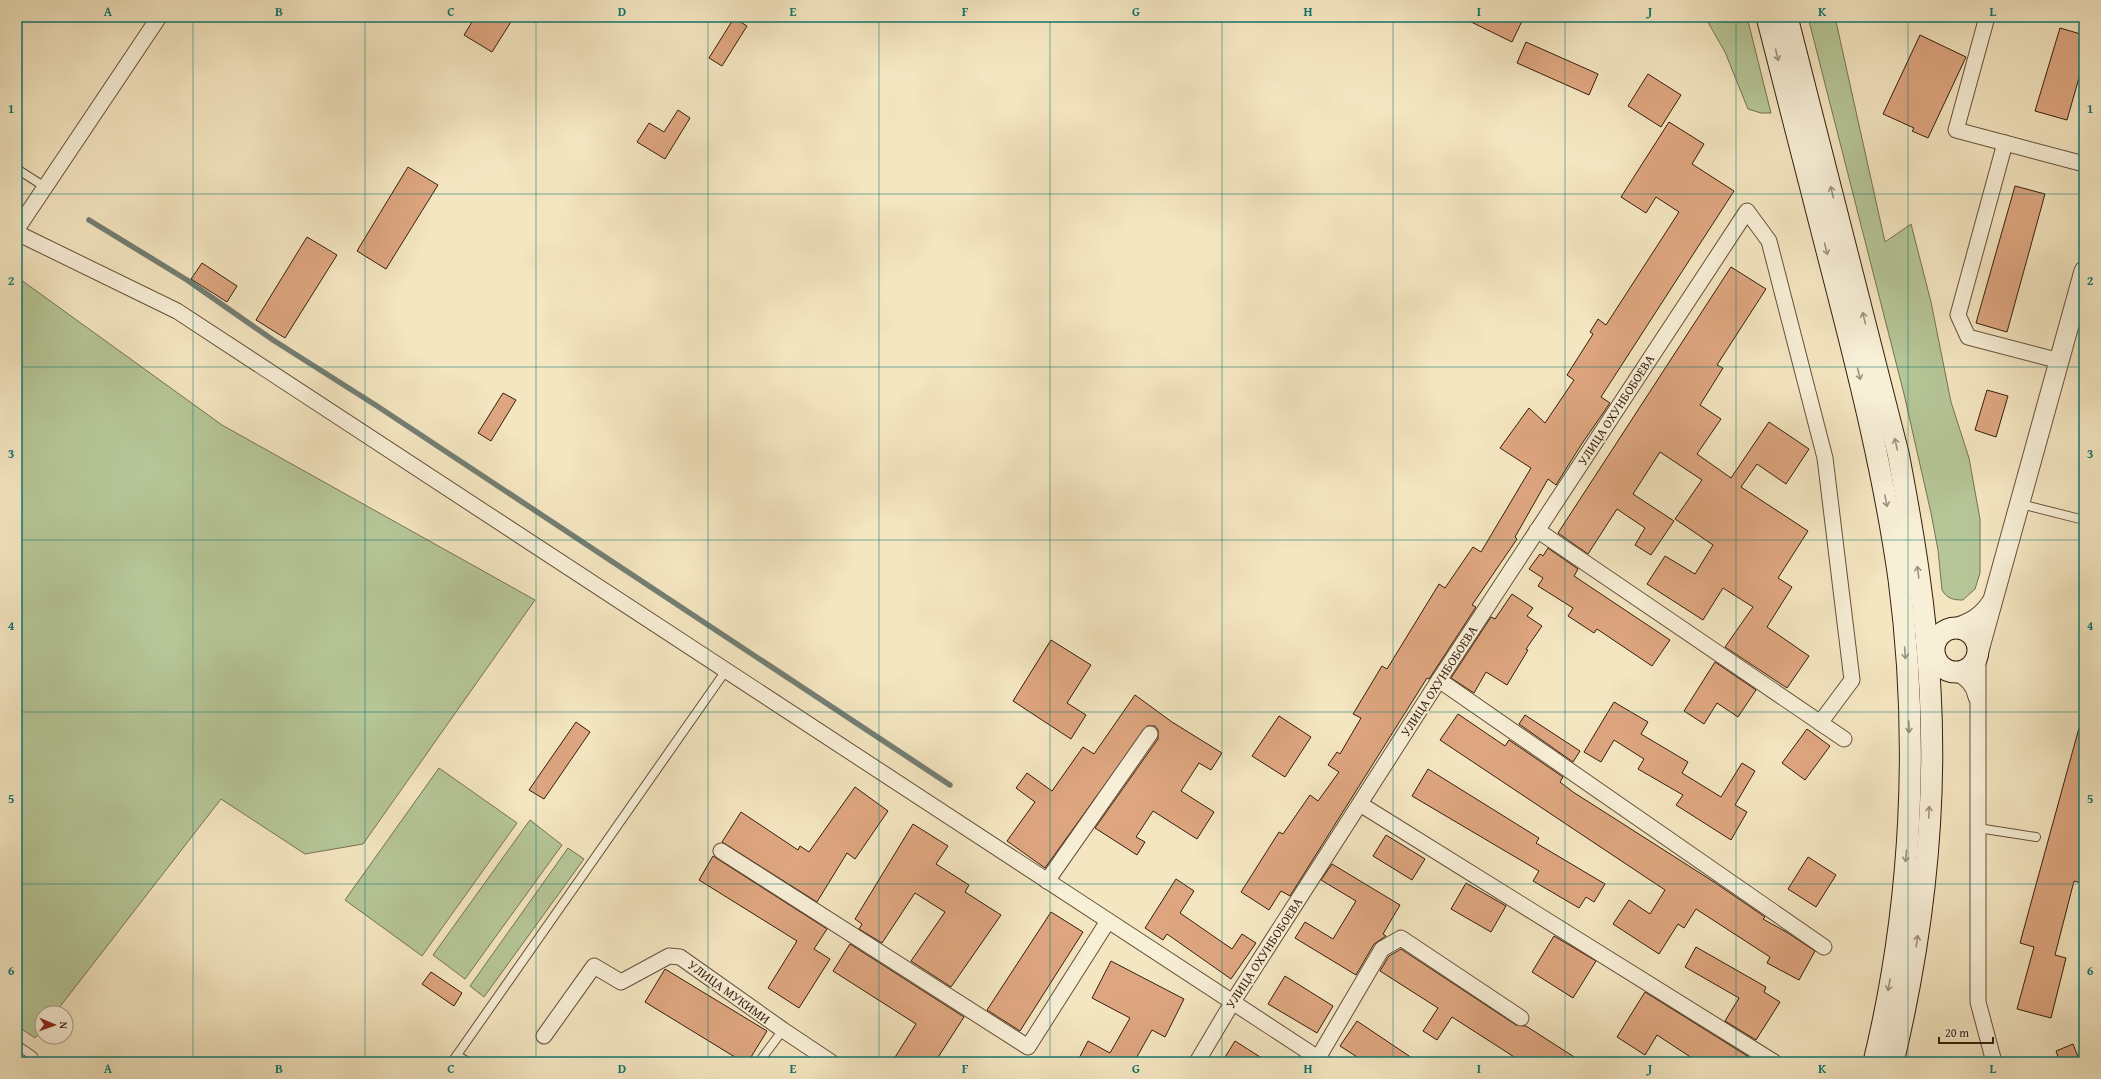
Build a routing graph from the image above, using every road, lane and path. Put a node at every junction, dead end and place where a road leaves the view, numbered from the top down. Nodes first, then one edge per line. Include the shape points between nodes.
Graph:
1 (159, 17) edge
2 (1767, 17) edge
3 (1787, 17) edge
4 (1987, 17) edge
5 (2005, 143) junction
6 (2084, 164) edge
7 (17, 169) edge
8 (45, 187) junction
9 (17, 229) edge
10 (17, 233) edge
11 (2084, 271) edge
12 (2060, 361) junction
13 (2021, 504) junction
14 (2084, 520) edge
15 (1537, 530) junction
16 (1994, 599) junction
17 (1924, 611) junction
18 (1902, 618) junction
19 (1955, 628) junction
20 (1934, 651) junction
21 (1978, 654) junction
22 (727, 669) junction
23 (1956, 673) junction
24 (1439, 680) junction
25 (1908, 688) junction
26 (1930, 690) junction
27 (1977, 703) junction
28 (1820, 723) junction
29 (1150, 734) dead end
30 (1844, 739) dead end
31 (1360, 804) junction
32 (1978, 828) junction
33 (2036, 837) dead end
34 (721, 851) dead end
35 (1048, 881) junction
36 (1108, 921) junction
37 (1824, 947) dead end
38 (1232, 1003) junction
39 (1521, 1018) dead end
40 (783, 1030) junction
41 (544, 1036) dead end
42 (17, 1045) edge
43 (456, 1055) junction
44 (33, 1056) dead end
45 (1321, 1060) edge
46 (452, 1062) edge
47 (468, 1062) edge
48 (759, 1062) edge
49 (831, 1062) edge
50 (1197, 1062) edge
51 (1774, 1062) edge
52 (1874, 1062) edge
53 (1894, 1062) edge
54 (1994, 1062) edge

1 - 8 street
2 -> 18 main road via 1878,455 1895,554
17 -> 3 main road via 1910,513 1898,453
4 - 5 street via 1956,130
5 - 6 street
5 - 12 street via 1958,315 1968,337
7 - 8 lane
8 - 9 street
10 - 22 street via 177,311
11 - 12 street
12 - 13 street
13 - 14 lane
13 - 16 street
15 - 24 street, УЛИЦА ОХУНБОБОЕВА
15 - 28 street
15 - 28 street, УЛИЦА ОХУНБОБОЕВА via 1747,211 1769,241 1824,458 1852,680
16 - 19 street via 1981,616 1969,624
16 - 21 street
17 - 19 main road via 1932,621
17 - 20 main road
18 - 20 main road
18 -> 25 main road
19 - 20 main road via 1941,634
19 - 21 main road via 1962,628 1973,635
20 - 23 main road via 1942,668
20 - 25 main road
20 - 26 main road
21 - 23 main road via 1970,668
21 - 27 street
22 - 35 street
22 - 43 lane
23 - 26 main road via 1942,678
23 - 27 street via 1971,684
24 - 31 street, УЛИЦА ОХУНБОБОЕВА
24 - 37 street
25 -> 52 main road via 1910,758 1907,840 1893,963
53 -> 26 main road via 1916,946 1926,861
27 - 32 street
28 - 30 street
29 - 35 street
31 - 38 street, УЛИЦА ОХУНБОБОЕВА
31 - 51 street
32 - 33 lane
32 - 54 street via 1978,1002
34 - 36 street via 1028,1047
35 - 36 street
36 - 38 street
38 - 45 street
38 - 50 street, УЛИЦА ОХУНБОБОЕВА
39 - 45 street via 1401,938 1382,949
40 - 41 street, УЛИЦА МУКИМИ via 680,957 669,956 621,982 594,966
40 - 48 lane
40 - 49 street, УЛИЦА МУКИМИ
42 - 44 lane
43 - 46 lane
43 - 47 lane

